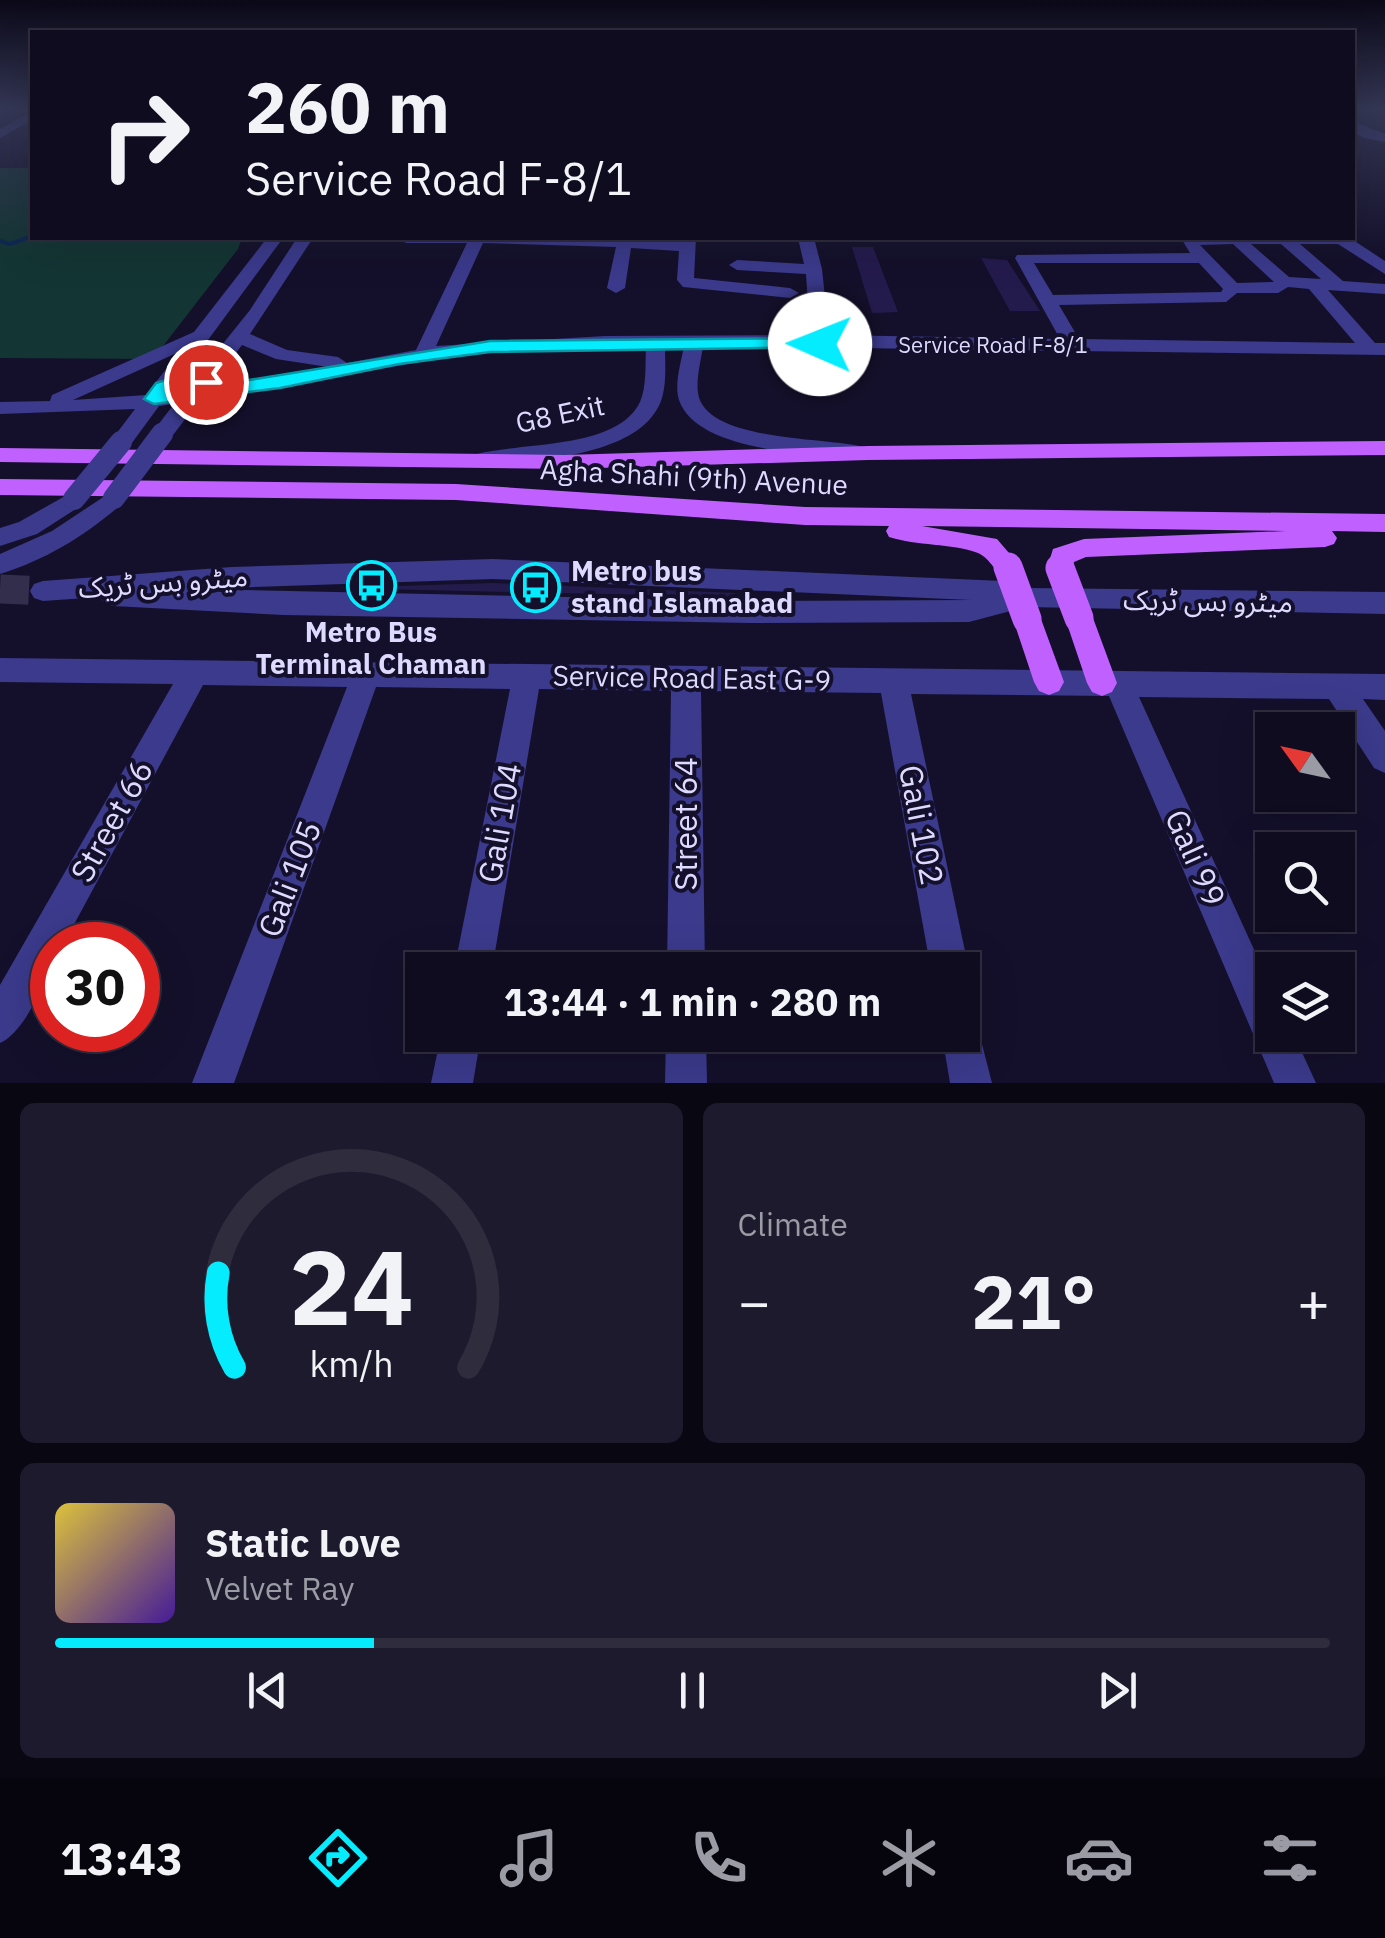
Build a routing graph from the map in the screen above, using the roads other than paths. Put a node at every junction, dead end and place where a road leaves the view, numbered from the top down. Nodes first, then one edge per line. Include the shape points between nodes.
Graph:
1 (273, 240) edge
2 (304, 240) edge
3 (476, 240) edge
4 (570, 240) edge
5 (807, 240) edge
6 (1238, 240) junction
7 (1286, 240) joint
8 (1345, 240) edge
9 (687, 242) edge
10 (624, 245) junction
11 (1204, 258) junction
12 (737, 265) dead end
13 (814, 269) junction
14 (1385, 269) edge
15 (1088, 279) junction
16 (1144, 279) junction
17 (1284, 282) junction
18 (1339, 286) junction
19 (1316, 287) junction
20 (616, 288) dead end
21 (1232, 288) junction
22 (1385, 289) edge
23 (790, 293) dead end
24 (1047, 300) junction
25 (202, 334) junction
26 (238, 336) junction
27 (694, 342) junction
28 (656, 343) junction
29 (820, 344) junction
30 (1073, 344) junction
31 (1378, 349) edge
32 (423, 355) junction
33 (354, 364) junction
34 (280, 382) junction
35 (158, 393) junction
36 (30, 406) edge
37 (184, 409) junction
38 (123, 440) junction
39 (1385, 448) edge
40 (868, 454) junction
41 (0, 455) edge
42 (470, 462) junction
43 (0, 487) edge
44 (806, 516) junction
45 (1385, 522) edge
46 (1385, 532) edge
47 (0, 537) edge
48 (0, 564) edge
49 (1385, 603) edge
50 (1029, 608) junction
51 (0, 670) edge
52 (195, 672) junction
53 (366, 674) junction
54 (527, 676) junction
55 (686, 678) junction
56 (894, 680) junction
57 (1049, 682) junction
58 (1110, 683) junction
59 (1338, 686) junction
60 (1385, 686) edge
61 (1385, 758) edge
62 (476, 952) edge
63 (686, 952) edge
64 (947, 952) edge
65 (1255, 995) edge
66 (0, 1023) edge
67 (458, 1052) edge
68 (686, 1052) edge
69 (966, 1052) edge
70 (1281, 1052) edge
71 (213, 1083) edge
72 (452, 1083) edge
73 (686, 1083) edge
74 (972, 1083) edge
75 (1295, 1083) edge

1 - 25 street
2 - 26 street
3 - 32 street
4 - 10 street
5 - 13 street
6 - 7 street
6 - 11 street via 1187,240
6 - 17 street
7 - 18 street
8 - 14 street
9 - 10 street
9 - 23 street via 690,283
10 - 20 street
11 - 16 street
11 - 21 street
12 - 13 street
13 - 29 street
15 - 16 street
15 - 16 street
15 - 24 street
15 - 24 street via 1023,258
16 - 21 street via 1226,297
17 - 19 street
17 - 21 street via 1278,288
18 - 19 street
18 - 22 street
19 - 31 street
24 - 30 street
25 - 35 street
25 - 36 street
26 - 33 street via 284,355
26 - 37 street
27 - 28 street, Service Road F-8/1
27 - 29 street, Service Road F-8/1
27 - 40 street via 688,398 696,415 750,438
28 - 32 street, Service Road F-8/1 via 490,346
28 - 42 street, G8 Exit via 651,402 618,435
29 - 30 street, Service Road F-8/1
30 - 31 street, Service Road F-8/1
32 - 33 street, Service Road F-8/1
33 - 34 street, Service Road F-8/1
33 - 37 street, Service Road F-8/1
34 - 37 street
34 - 37 street, Service Road F-8/1
35 - 36 street, Service Road F-8/1
35 - 37 street, Service Road F-8/1
35 - 38 street
36 - 38 street via 88,419
37 - 48 street, bridge via 114,498 71,534
38 - 47 street, bridge via 74,499
39 - 40 main road, Agha Shahi (9th) Avenue
40 - 42 main road, Agha Shahi (9th) Avenue
41 - 42 main road, Agha Shahi (9th) Avenue
43 - 44 main road, Agha Shahi (9th) Avenue via 456,492
44 - 45 main road, Agha Shahi (9th) Avenue
44 - 50 main road, bridge via 988,546 1008,567
46 - 58 main road, bridge via 1084,548 1062,556 1060,568
49 - 50 street, میٹرو بس ٹریک
50 - 50 street, میٹرو بس ٹریک via 751,612 284,604 43,591 232,576 493,568 1003,591
50 - 57 main road
51 - 52 street, Service Road East G-9
52 - 53 street, Service Road East G-9
52 - 66 street, Street 66
53 - 54 street, Service Road East G-9
53 - 71 street, Gali 105
54 - 55 street, Service Road East G-9
54 - 62 street, Gali 104
55 - 56 street, Service Road East G-9
55 - 63 street, Street 64
56 - 57 street, Service Road East G-9
56 - 64 street, Gali 102
57 - 58 street, Service Road East G-9
58 - 59 street, Service Road East G-9
58 - 65 street, Gali 99
59 - 60 street, Service Road East G-9
59 - 61 street
67 - 72 street
68 - 73 street
69 - 74 street
70 - 75 street, Gali 99

